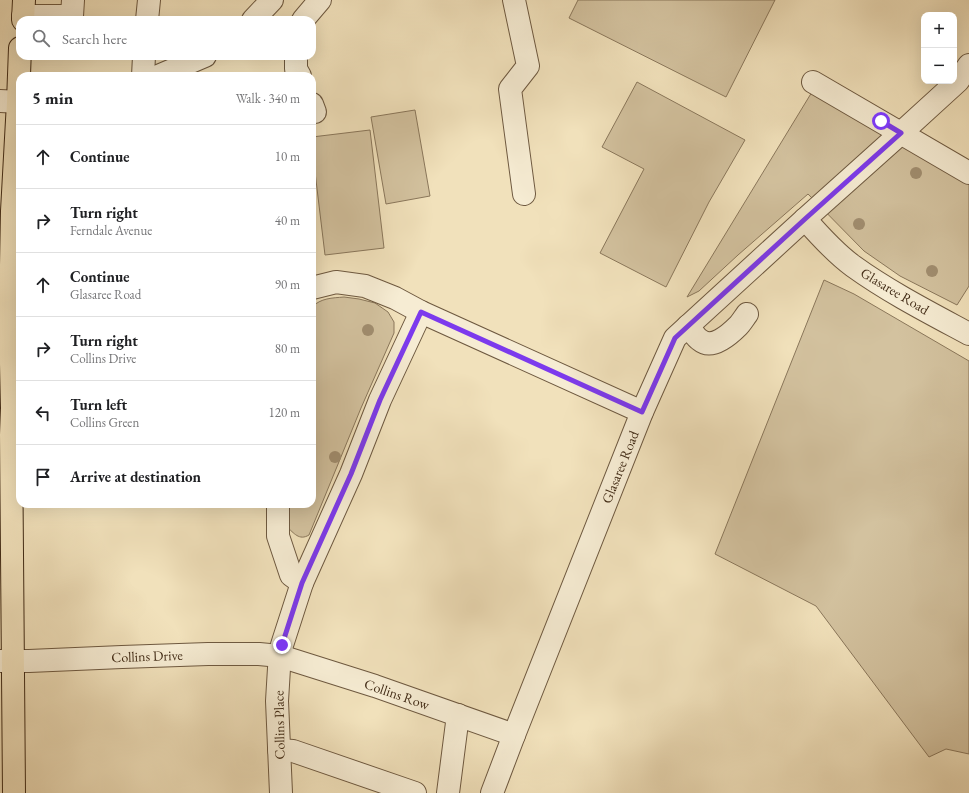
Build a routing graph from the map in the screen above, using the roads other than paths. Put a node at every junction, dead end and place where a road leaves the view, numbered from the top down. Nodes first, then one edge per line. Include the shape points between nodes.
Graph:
1 (149, 0) edge
2 (272, 0) edge
3 (320, 0) edge
4 (514, 0) edge
5 (23, 12) edge
6 (72, 12) edge
7 (147, 16) edge
8 (257, 16) edge
9 (306, 16) edge
10 (18, 60) edge
11 (144, 60) edge
12 (196, 60) edge
13 (296, 60) edge
14 (969, 65) edge
15 (17, 72) edge
16 (143, 72) edge
17 (167, 72) edge
18 (298, 72) edge
19 (16, 79) edge
20 (813, 82) dead end
21 (13, 102) edge
22 (901, 133) junction
23 (969, 173) edge
24 (524, 194) dead end
25 (6, 211) edge
26 (805, 219) junction
27 (316, 287) edge
28 (421, 312) junction
29 (747, 314) dead end
30 (5, 320) edge
31 (688, 326) junction
32 (969, 334) edge
33 (642, 412) junction
34 (278, 508) edge
35 (302, 583) junction
36 (280, 656) junction
37 (7, 661) edge
38 (458, 715) junction
39 (514, 735) junction
40 (279, 750) junction
41 (14, 793) edge
42 (281, 793) edge
43 (415, 793) edge
44 (448, 793) edge
45 (492, 793) edge

1 - 7 street
2 - 8 street
3 - 9 street
4 - 24 street via 528,66 510,89
5 - 6 street
10 - 15 main road
11 - 16 street
12 - 17 street
13 - 18 street
14 - 22 street via 958,81
19 - 21 main road
20 - 22 street
21 - 25 main road
22 - 23 street
22 - 26 street
25 - 30 main road
26 - 31 street, Glasaree Road
26 - 32 street, Glasaree Road via 852,265 891,291
27 - 28 street via 336,282 365,286
28 - 33 street
28 - 35 street, Collins Place via 380,400 351,474
29 - 31 street via 739,326 715,343 700,340
30 - 37 main road via 12,408
31 - 33 street, Glasaree Road via 675,338
33 - 39 street, Glasaree Road
34 - 35 street via 278,536 291,574
35 - 36 street, Collins Place
36 - 37 street, Collins Drive via 208,654
36 - 38 street, Collins Row
36 - 40 street, Collins Place via 277,701
37 - 41 main road
38 - 39 street, Collins Row
38 - 44 street
39 - 45 street, Glasaree Road
40 - 42 street, Collins Place
40 - 43 street via 292,751

